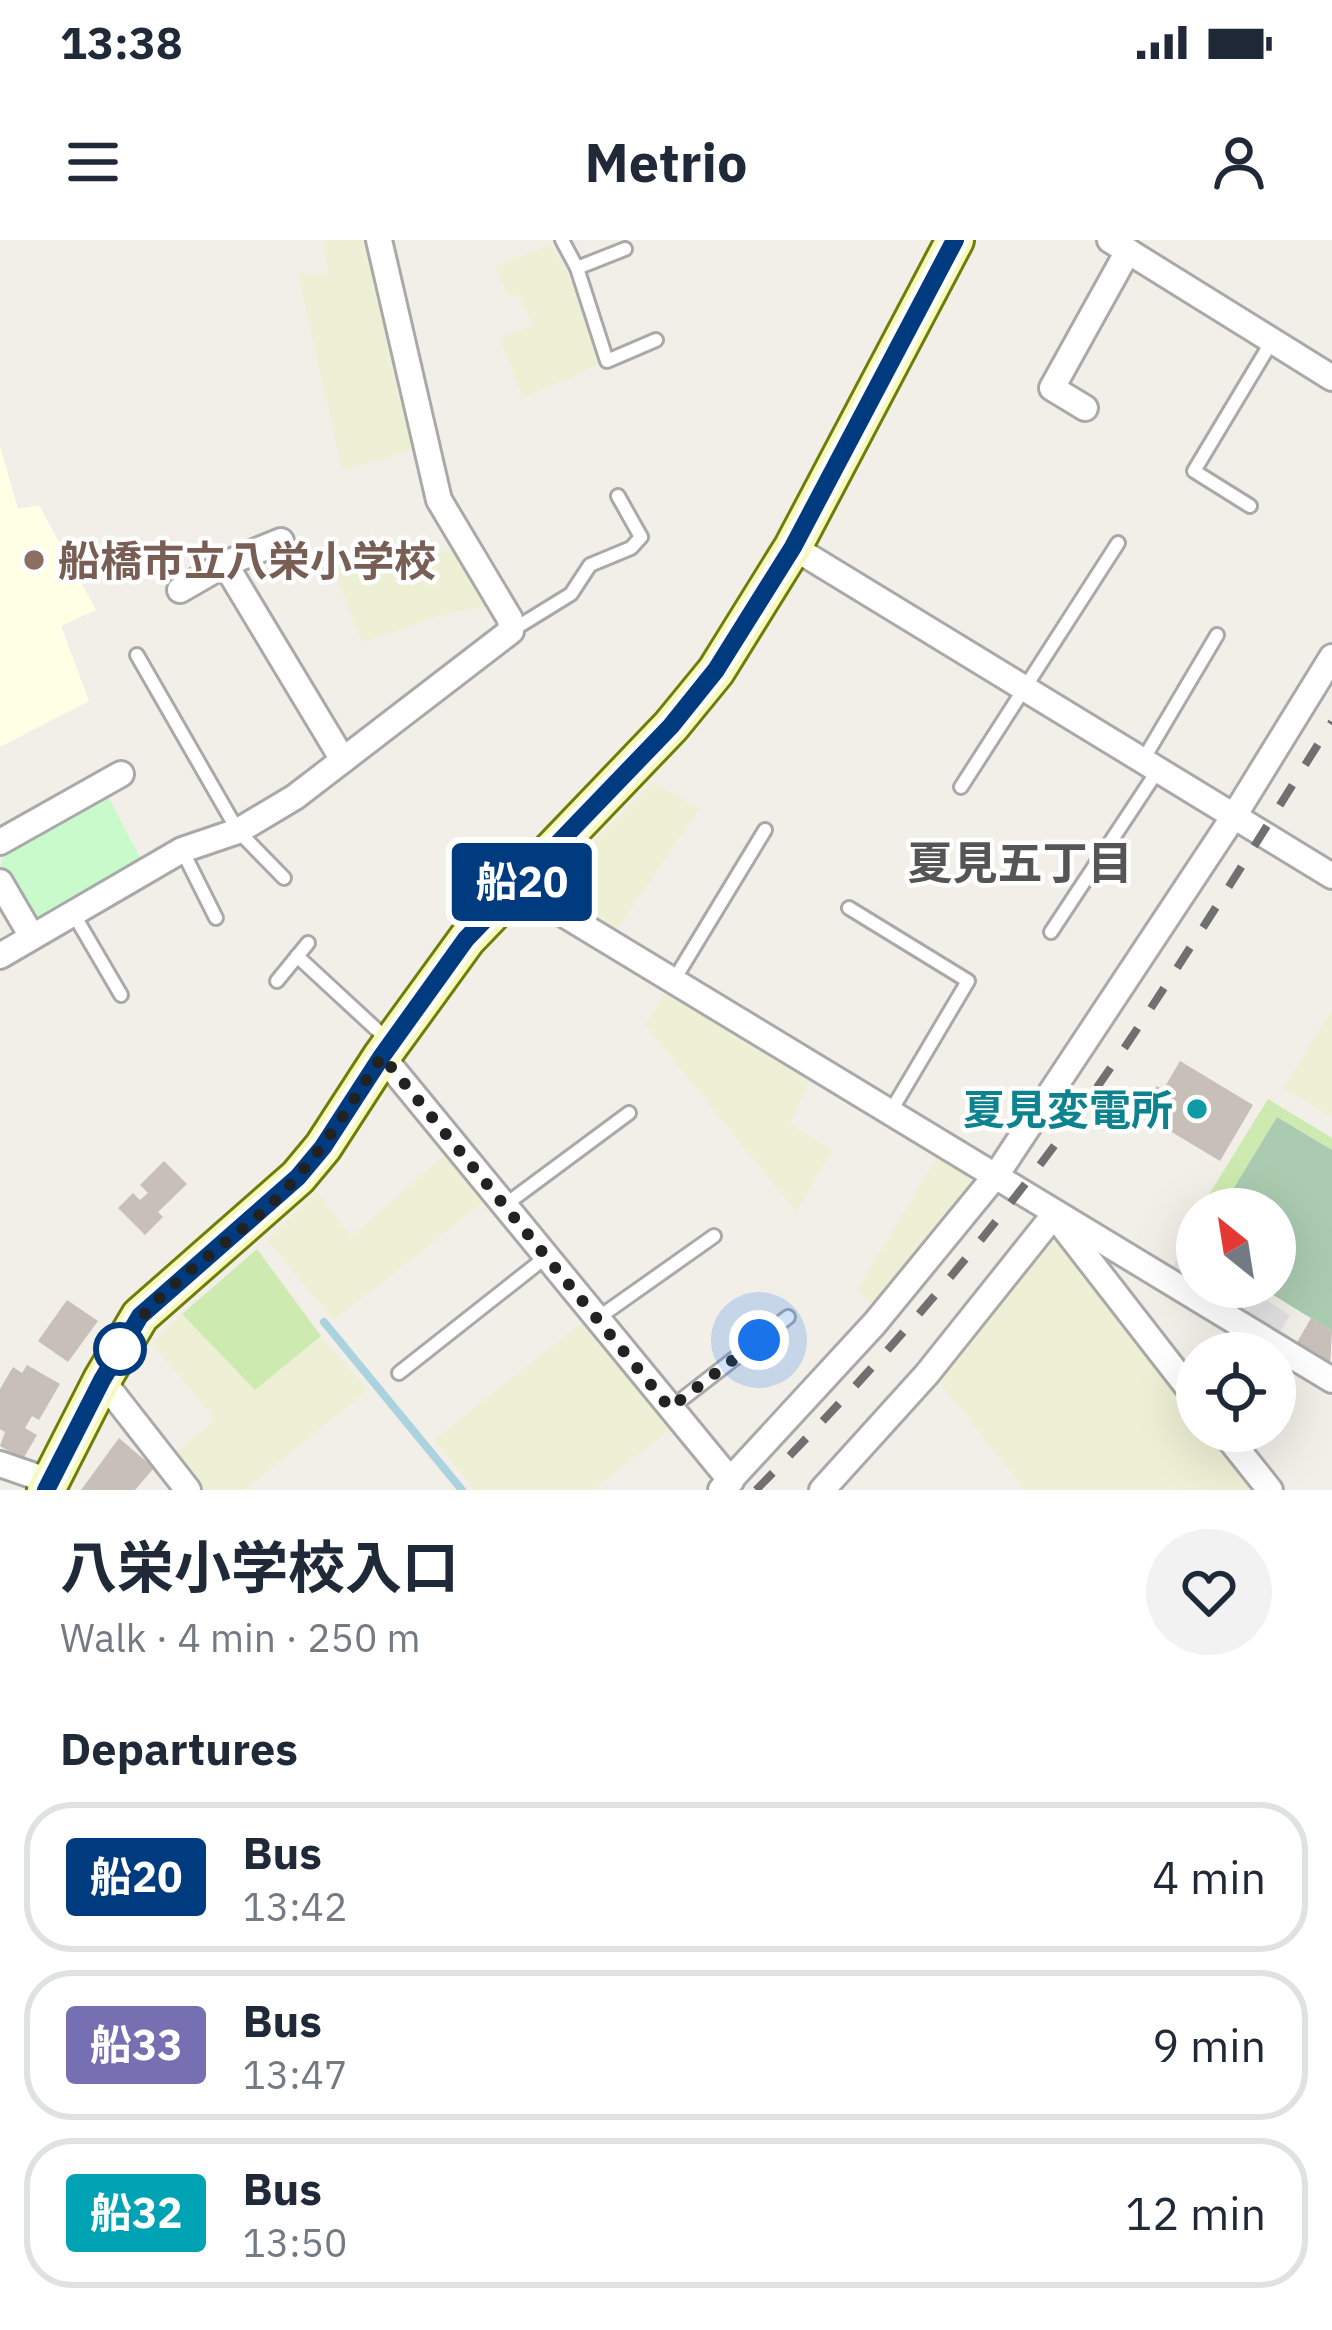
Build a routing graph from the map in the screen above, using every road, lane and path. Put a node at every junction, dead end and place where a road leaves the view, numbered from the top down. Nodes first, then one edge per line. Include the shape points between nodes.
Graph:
1 (379, 240) edge
2 (562, 240) edge
3 (955, 240) edge
4 (1124, 244) edge
5 (625, 249) dead end
6 (577, 268) junction
7 (656, 340) dead end
8 (1272, 341) junction
9 (1332, 378) edge
10 (1085, 408) dead end
11 (617, 496) dead end
12 (1250, 506) dead end
13 (281, 541) dead end
14 (1118, 543) dead end
15 (793, 547) junction
16 (225, 564) junction
17 (180, 590) dead end
18 (511, 631) junction
19 (1216, 635) dead end
20 (137, 655) dead end
21 (1332, 657) edge
22 (1025, 688) junction
23 (343, 760) junction
24 (1150, 765) junction
25 (121, 774) dead end
26 (961, 787) dead end
27 (1234, 816) junction
28 (238, 830) junction
29 (765, 830) dead end
30 (0, 842) edge
31 (182, 850) junction
32 (1332, 876) edge
33 (284, 878) dead end
34 (0, 882) edge
35 (517, 886) junction
36 (849, 908) dead end
37 (73, 912) junction
38 (216, 918) dead end
39 (1051, 932) dead end
40 (31, 935) junction
41 (308, 943) dead end
42 (0, 956) edge
43 (297, 956) junction
44 (674, 980) junction
45 (277, 981) dead end
46 (121, 995) dead end
47 (386, 1049) junction
48 (891, 1111) junction
49 (629, 1112) dead end
50 (997, 1174) junction
51 (504, 1205) junction
52 (1054, 1215) junction
53 (714, 1236) dead end
54 (546, 1257) junction
55 (788, 1318) dead end
56 (597, 1319) junction
57 (399, 1372) dead end
58 (1176, 1373) edge
59 (102, 1380) junction
60 (1332, 1380) edge
61 (670, 1408) junction
62 (1239, 1452) edge
63 (0, 1464) edge
64 (48, 1486) edge
65 (726, 1486) edge
66 (188, 1490) edge
67 (822, 1490) edge
68 (1270, 1490) edge

1 - 18 street via 440,500
2 - 6 lane
3 - 15 street
4 - 8 street
4 - 10 street via 1052,388
5 - 6 lane
6 - 7 lane via 607,361
8 - 9 street
8 - 12 lane via 1194,471
11 - 18 lane via 641,537 590,565 571,594
13 - 16 street
14 - 22 lane
15 - 22 street
15 - 35 street via 696,697
16 - 17 street
16 - 23 street
18 - 23 street
19 - 24 lane
20 - 28 lane
21 - 27 street
22 - 24 street
22 - 26 lane
23 - 28 street
24 - 27 street
24 - 39 lane
25 - 30 street
27 - 32 street
27 - 50 street
28 - 31 street
28 - 33 lane
29 - 44 lane
31 - 37 street
31 - 38 lane
34 - 40 street
35 - 44 street
35 - 47 street via 466,939
36 - 48 lane via 968,981
37 - 40 street
37 - 46 lane
40 - 42 street
41 - 43 lane
43 - 45 lane
43 - 47 lane
44 - 48 street
47 - 51 street
47 - 59 street via 298,1177 140,1316
48 - 50 street
49 - 51 lane
50 - 52 street
50 - 65 street
51 - 54 street
52 - 58 street
52 - 60 street
52 - 67 street via 928,1374
53 - 56 lane
54 - 56 street
54 - 57 lane
55 - 61 lane
56 - 61 street
59 - 64 street
59 - 66 street
61 - 65 street
62 - 68 street
63 - 64 street

